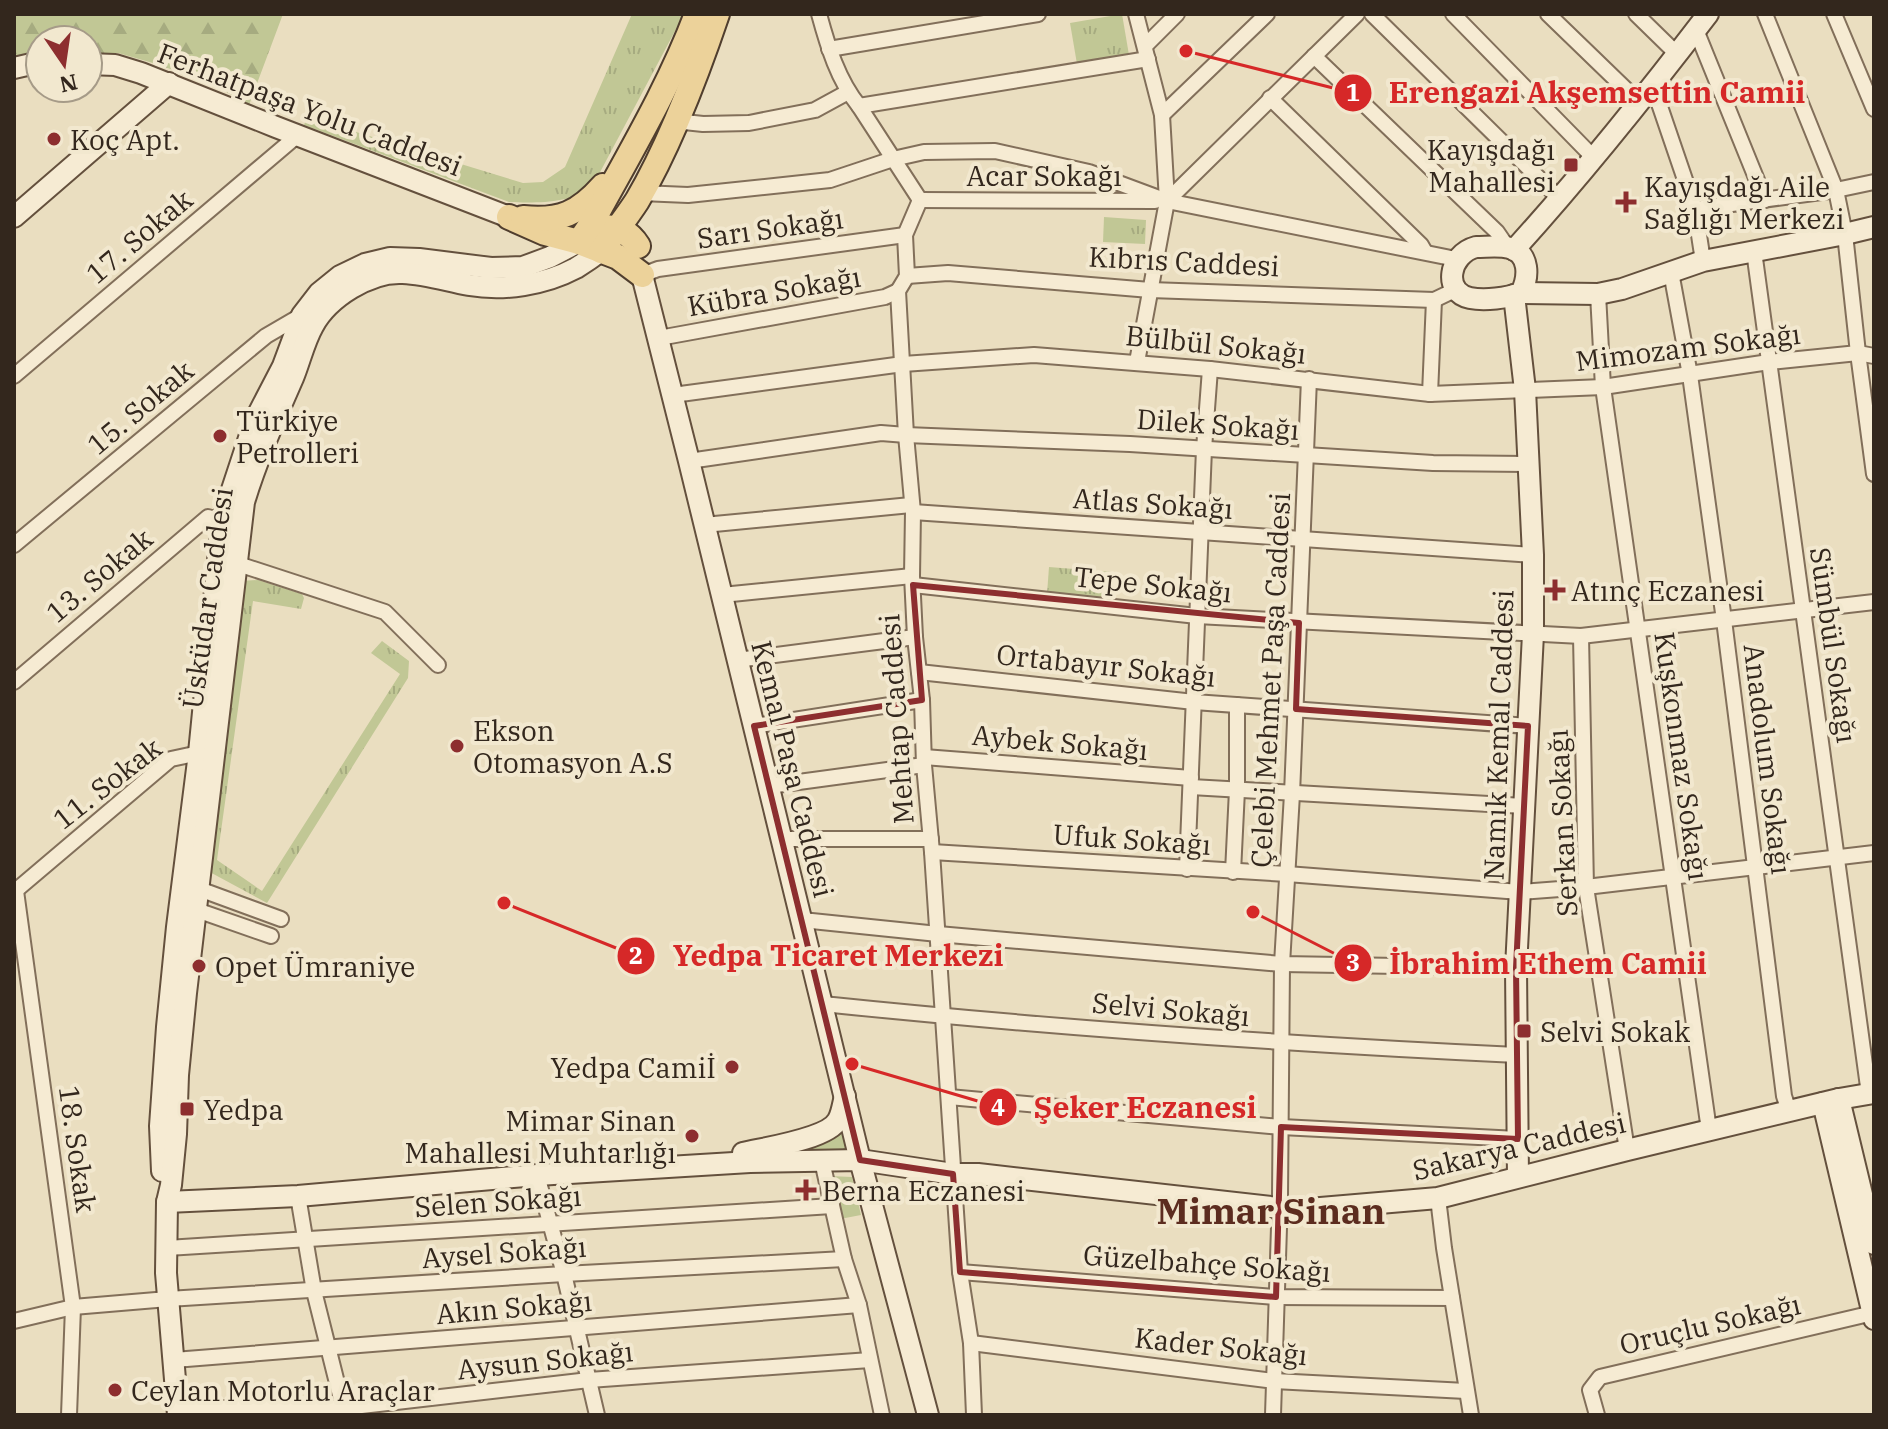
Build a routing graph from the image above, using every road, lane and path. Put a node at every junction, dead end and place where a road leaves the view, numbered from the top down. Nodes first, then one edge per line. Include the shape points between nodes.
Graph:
1 (697, 14) edge
2 (717, 14) edge
3 (819, 14) edge
4 (1038, 14) edge
5 (1136, 14) edge
6 (1177, 14) edge
7 (1267, 14) edge
8 (1357, 14) edge
9 (1372, 14) edge
10 (1453, 14) edge
11 (1548, 14) edge
12 (1636, 14) edge
13 (1765, 14) edge
14 (1834, 14) edge
15 (1702, 22) edge
16 (829, 49) junction
17 (1146, 53) junction
18 (1678, 55) junction
19 (1314, 56) junction
20 (104, 65) edge
21 (169, 83) junction
22 (1653, 86) junction
23 (848, 92) junction
24 (1270, 98) junction
25 (1640, 103) junction
26 (859, 106) junction
27 (1874, 109) edge
28 (1162, 115) junction
29 (675, 121) junction
30 (298, 135) junction
31 (1594, 158) junction
32 (893, 159) junction
33 (623, 164) junction
34 (1874, 182) edge
35 (1836, 190) junction
36 (639, 196) junction
37 (1560, 199) junction
38 (920, 200) junction
39 (1765, 200) junction
40 (1167, 201) junction
41 (1695, 209) junction
42 (14, 217) edge
43 (509, 217) joint
44 (1874, 227) edge
45 (618, 228) junction
46 (1845, 234) junction
47 (905, 235) junction
48 (549, 236) junction
49 (590, 240) junction
50 (638, 246) junction
51 (1754, 251) junction
52 (1425, 252) junction
53 (1516, 254) junction
54 (1456, 259) junction
55 (1703, 261) junction
56 (1671, 272) junction
57 (642, 275) junction
58 (907, 276) junction
59 (1457, 289) junction
60 (1150, 290) junction
61 (898, 291) junction
62 (1518, 294) junction
63 (1591, 294) junction
64 (1434, 300) junction
65 (302, 315) junction
66 (659, 338) junction
67 (1858, 353) junction
68 (1874, 356) edge
69 (1137, 362) junction
70 (1769, 362) junction
71 (903, 364) junction
72 (1210, 369) junction
73 (1690, 375) junction
74 (14, 376) edge
75 (1309, 379) junction
76 (1603, 387) junction
77 (1525, 390) junction
78 (1430, 394) junction
79 (673, 395) junction
80 (1871, 429) edge
81 (906, 435) junction
82 (1204, 449) junction
83 (1306, 455) junction
84 (689, 461) junction
85 (1528, 464) junction
86 (1874, 474) edge
87 (912, 509) junction
88 (222, 520) junction
89 (704, 525) junction
90 (242, 529) junction
91 (1201, 533) junction
92 (1303, 538) junction
93 (14, 545) edge
94 (1533, 555) junction
95 (238, 564) junction
96 (913, 580) junction
97 (722, 595) junction
98 (1874, 602) edge
99 (1803, 611) junction
100 (1197, 616) junction
101 (1724, 620) junction
102 (1299, 623) junction
103 (1637, 630) junction
104 (1533, 634) junction
105 (1581, 636) junction
106 (915, 637) junction
107 (217, 651) junction
108 (737, 660) junction
109 (438, 665) dead end
110 (919, 672) junction
111 (14, 682) edge
112 (922, 700) junction
113 (1194, 702) junction
114 (1237, 705) junction
115 (1296, 709) junction
116 (754, 726) junction
117 (1528, 726) junction
118 (199, 753) junction
119 (924, 761) junction
120 (1191, 783) junction
121 (769, 786) junction
122 (1237, 790) junction
123 (1292, 794) junction
124 (1524, 806) junction
125 (782, 839) junction
126 (932, 846) junction
127 (1874, 853) edge
128 (1836, 858) junction
129 (1755, 867) junction
130 (1187, 869) junction
131 (1233, 872) junction
132 (1287, 874) junction
133 (1673, 877) junction
134 (191, 885) junction
135 (1586, 887) junction
136 (15, 892) edge
137 (1520, 892) junction
138 (188, 907) junction
139 (281, 919) dead end
140 (802, 920) junction
141 (938, 934) junction
142 (271, 936) dead end
143 (1282, 964) junction
144 (1516, 968) junction
145 (823, 1004) junction
146 (943, 1017) junction
147 (1283, 1044) junction
148 (1517, 1055) junction
149 (1871, 1093) edge
150 (845, 1096) junction
151 (949, 1097) junction
152 (1831, 1101) junction
153 (1789, 1111) junction
154 (1281, 1127) junction
155 (1709, 1130) junction
156 (1518, 1139) junction
157 (1627, 1150) junction
158 (860, 1160) junction
159 (822, 1161) junction
160 (696, 1165) junction
161 (953, 1174) junction
162 (537, 1175) junction
163 (1518, 1177) junction
164 (298, 1196) junction
165 (1438, 1198) junction
166 (167, 1202) junction
167 (832, 1206) junction
168 (1280, 1207) junction
169 (551, 1224) junction
170 (306, 1239) junction
171 (1874, 1244) edge
172 (167, 1248) junction
173 (844, 1259) junction
174 (960, 1272) junction
175 (564, 1274) junction
176 (314, 1291) junction
177 (1276, 1297) junction
178 (1452, 1298) junction
179 (168, 1299) junction
180 (859, 1305) junction
181 (73, 1307) junction
182 (1874, 1315) edge
183 (14, 1321) edge
184 (577, 1328) junction
185 (971, 1343) junction
186 (328, 1348) junction
187 (174, 1360) junction
188 (870, 1360) junction
189 (589, 1380) junction
190 (1274, 1381) junction
191 (1466, 1391) junction
192 (178, 1412) edge
193 (344, 1412) edge
194 (69, 1415) edge
195 (597, 1415) edge
196 (882, 1415) edge
197 (928, 1415) edge
198 (974, 1415) edge
199 (1273, 1415) edge
200 (1471, 1415) edge
201 (1597, 1415) edge

1 - 33 main road via 665,88
2 - 29 main road
3 - 16 street
4 - 16 street
5 - 17 street
6 - 17 street
7 - 28 street
8 - 19 street
9 - 37 street
10 - 31 street
11 - 25 street
12 - 18 street
13 - 35 street
14 - 27 street
15 - 18 street
15 - 39 street
16 - 23 street
17 - 26 street
17 - 28 street
18 - 22 street
19 - 24 street
19 - 53 street
20 - 21 street, Ferhatpaşa Yolu Caddesi
21 - 30 street, Ferhatpaşa Yolu Caddesi
21 - 42 street
22 - 25 street
22 - 41 street
23 - 26 street
23 - 29 street via 815,110 749,123
24 - 40 street
24 - 52 street
25 - 31 street
26 - 32 street
28 - 40 street
29 - 36 main road
30 - 43 street, Ferhatpaşa Yolu Caddesi
30 - 74 street, 17. Sokak
31 - 37 street
32 - 36 street via 830,180
32 - 38 street
32 - 40 street via 924,152 995,151 1089,172
33 - 48 main road
33 - 49 main road
34 - 35 street
35 - 39 street
35 - 46 street
36 - 45 main road
36 - 50 main road
37 - 53 street
38 - 40 street, Acar Sokağı
38 - 47 street
39 - 41 street
40 - 52 street
40 - 60 street
41 - 55 street
43 - 48 main road
44 - 46 street
45 - 49 main road
45 - 50 main road
46 - 51 street
46 - 67 street
47 - 57 street, Sarı Sokağı
47 - 58 street
48 - 49 main road
48 - 65 street, Üsküdar Caddesi via 523,267 390,258 365,264 340,276
49 - 57 main road
49 - 90 street, Üsküdar Caddesi via 576,268 546,280 498,287 399,273 375,277 332,303 313,325 265,439 244,502
50 - 57 main road
51 - 55 street
51 - 70 street, Sümbül Sokağı
52 - 54 street
53 - 54 street via 1476,247
53 - 62 street via 1527,278
53 - 63 street via 1546,282
54 - 59 street via 1452,275
55 - 56 street
56 - 63 street
56 - 73 street, Anadolum Sokağı
57 - 66 street, Kemal Paşa Caddesi
58 - 60 street, Kıbrıs Caddesi via 948,273
58 - 61 street
59 - 62 street via 1470,298
59 - 64 street, Kıbrıs Caddesi
60 - 64 street, Kıbrıs Caddesi
60 - 69 street
61 - 66 street, Kübra Sokağı
61 - 71 street, Mehtap Caddesi
62 - 63 street
62 - 77 street, Namık Kemal Caddesi
63 - 76 street, Kuşkonmaz Sokağı
64 - 78 street
65 - 88 street, Üsküdar Caddesi via 255,420
65 - 93 street, 15. Sokak via 266,336
66 - 79 street, Kemal Paşa Caddesi
67 - 68 street, Mimozam Sokağı
67 - 70 street, Mimozam Sokağı
67 - 80 street
69 - 71 street, Bülbül Sokağı via 1034,355
69 - 72 street, Bülbül Sokağı
70 - 73 street, Mimozam Sokağı
70 - 99 street, Sümbül Sokağı
71 - 79 street, Bülbül Sokağı
71 - 81 street, Mehtap Caddesi
72 - 75 street, Bülbül Sokağı
72 - 82 street
73 - 76 street, Mimozam Sokağı
73 - 101 street, Anadolum Sokağı
75 - 78 street, Bülbül Sokağı
75 - 83 street, Çelebi Mehmet Paşa Caddesi
76 - 77 street, Mimozam Sokağı
76 - 103 street, Kuşkonmaz Sokağı
77 - 78 street, Bülbül Sokağı
77 - 85 street, Namık Kemal Caddesi
79 - 84 street, Kemal Paşa Caddesi
80 - 86 street
81 - 82 street, Dilek Sokağı
81 - 84 street, Dilek Sokağı via 881,433
81 - 87 street, Mehtap Caddesi
82 - 83 street, Dilek Sokağı
82 - 91 street
83 - 85 street, Dilek Sokağı
83 - 92 street, Çelebi Mehmet Paşa Caddesi
84 - 89 street, Kemal Paşa Caddesi
85 - 94 street, Namık Kemal Caddesi
87 - 89 street, Atlas Sokağı
87 - 91 street, Atlas Sokağı
87 - 96 street, Mehtap Caddesi
88 - 90 street
88 - 107 street, Üsküdar Caddesi
88 - 111 street, 13. Sokak via 208,517
89 - 97 street, Kemal Paşa Caddesi
90 - 95 street, Üsküdar Caddesi
91 - 92 street, Atlas Sokağı
91 - 100 street
92 - 94 street, Atlas Sokağı
92 - 102 street, Çelebi Mehmet Paşa Caddesi
94 - 104 street, Namık Kemal Caddesi
95 - 107 street, Üsküdar Caddesi
95 - 109 street via 385,612
96 - 97 street, Tepe Sokağı
96 - 100 street, Tepe Sokağı
96 - 106 street, Mehtap Caddesi
97 - 108 street, Kemal Paşa Caddesi
98 - 99 street, Tepe Sokağı
99 - 101 street, Tepe Sokağı
99 - 128 street, Sümbül Sokağı
100 - 102 street, Tepe Sokağı
100 - 113 street
101 - 103 street, Tepe Sokağı
101 - 129 street, Anadolum Sokağı
102 - 104 street, Tepe Sokağı
102 - 115 street, Çelebi Mehmet Paşa Caddesi
103 - 105 street, Tepe Sokağı
103 - 133 street, Kuşkonmaz Sokağı
104 - 105 street, Tepe Sokağı
104 - 117 street, Namık Kemal Caddesi
105 - 135 street, Serkan Sokağı
106 - 108 street
106 - 110 street, Mehtap Caddesi
107 - 118 street, Üsküdar Caddesi
107 - 134 street, Üsküdar Caddesi
108 - 116 street, Kemal Paşa Caddesi
110 - 112 street, Mehtap Caddesi
110 - 113 street, Ortabayır Sokağı
112 - 116 street
112 - 119 street, Mehtap Caddesi
113 - 114 street, Ortabayır Sokağı
113 - 120 street
114 - 115 street, Ortabayır Sokağı
114 - 122 street
115 - 117 street, Ortabayır Sokağı
115 - 123 street, Çelebi Mehmet Paşa Caddesi
116 - 121 street, Kemal Paşa Caddesi
117 - 124 street, Namık Kemal Caddesi
118 - 134 street, Üsküdar Caddesi
118 - 136 street, 11. Sokak via 171,759
119 - 120 street, Aybek Sokağı
119 - 121 street, Aybek Sokağı
119 - 126 street, Mehtap Caddesi
120 - 122 street, Aybek Sokağı
120 - 130 street
121 - 125 street, Kemal Paşa Caddesi
122 - 123 street, Aybek Sokağı
122 - 131 street
123 - 124 street, Aybek Sokağı
123 - 132 street, Çelebi Mehmet Paşa Caddesi
124 - 137 street, Namık Kemal Caddesi
125 - 126 street, Ufuk Sokağı
125 - 140 street, Kemal Paşa Caddesi
126 - 130 street, Ufuk Sokağı
126 - 141 street, Mehtap Caddesi
127 - 128 street, Ufuk Sokağı
128 - 129 street, Ufuk Sokağı
128 - 149 street, Sümbül Sokağı
129 - 133 street, Ufuk Sokağı
129 - 153 street, Anadolum Sokağı
130 - 131 street, Ufuk Sokağı
131 - 132 street, Ufuk Sokağı
132 - 137 street, Ufuk Sokağı
132 - 143 street, Çelebi Mehmet Paşa Caddesi
133 - 135 street, Ufuk Sokağı
133 - 155 street, Kuşkonmaz Sokağı
134 - 138 street, Üsküdar Caddesi
134 - 139 street
135 - 137 street, Ufuk Sokağı
135 - 157 street, Serkan Sokağı
136 - 181 street, 18. Sokak
137 - 144 street, Namık Kemal Caddesi
138 - 142 street
138 - 166 street, Üsküdar Caddesi
140 - 141 street
140 - 145 street, Kemal Paşa Caddesi
141 - 143 street
141 - 146 street, Mehtap Caddesi
143 - 144 street
143 - 147 street, Çelebi Mehmet Paşa Caddesi
144 - 148 street, Namık Kemal Caddesi
145 - 146 street, Selvi Sokağı
145 - 150 street, Kemal Paşa Caddesi
146 - 147 street, Selvi Sokağı
146 - 151 street, Mehtap Caddesi
147 - 148 street, Selvi Sokağı
147 - 154 street, Çelebi Mehmet Paşa Caddesi
148 - 156 street, Namık Kemal Caddesi
149 - 152 street, Sakarya Caddesi
150 - 158 street, Kemal Paşa Caddesi
150 - 160 street via 831,1128
151 - 154 street
151 - 161 street, Mehtap Caddesi
152 - 153 street, Sakarya Caddesi
152 - 171 street
152 - 182 street
153 - 155 street, Sakarya Caddesi
154 - 156 street
154 - 168 street, Çelebi Mehmet Paşa Caddesi
155 - 157 street, Sakarya Caddesi
156 - 163 street, Namık Kemal Caddesi
157 - 163 street, Sakarya Caddesi
158 - 159 street, Sakarya Caddesi
158 - 161 street, Sakarya Caddesi
158 - 197 street, Kemal Paşa Caddesi
159 - 160 street, Sakarya Caddesi
159 - 167 street
160 - 162 street, Sakarya Caddesi
161 - 168 street, Sakarya Caddesi
161 - 174 street, Mehtap Caddesi
162 - 164 street, Sakarya Caddesi
162 - 169 street
163 - 165 street, Sakarya Caddesi
164 - 166 street, Sakarya Caddesi
164 - 170 street
165 - 168 street, Sakarya Caddesi
165 - 178 street
166 - 172 street, Üsküdar Caddesi
167 - 169 street, Selen Sokağı
167 - 173 street
168 - 177 street, Çelebi Mehmet Paşa Caddesi
169 - 170 street, Selen Sokağı
169 - 175 street
170 - 172 street, Selen Sokağı
170 - 176 street
172 - 179 street, Üsküdar Caddesi
173 - 175 street, Aysel Sokağı
173 - 180 street
174 - 177 street, Güzelbahçe Sokağı
174 - 185 street, Mehtap Caddesi
175 - 176 street, Aysel Sokağı
175 - 184 street
176 - 179 street, Aysel Sokağı
176 - 186 street
177 - 178 street, Güzelbahçe Sokağı
177 - 190 street, Çelebi Mehmet Paşa Caddesi
178 - 191 street
179 - 181 street, Aysel Sokağı
179 - 187 street, Üsküdar Caddesi
180 - 184 street, Akın Sokağı
180 - 188 street
181 - 183 street, Aysel Sokağı
181 - 194 street, 18. Sokak
182 - 201 street, Oruçlu Sokağı via 1600,1377 1590,1390
184 - 186 street, Akın Sokağı
184 - 189 street
185 - 190 street, Kader Sokağı
185 - 198 street, Mehtap Caddesi
186 - 187 street, Akın Sokağı
186 - 193 street
187 - 192 street, Üsküdar Caddesi
188 - 189 street, Aysun Sokağı
188 - 196 street
189 - 193 street, Aysun Sokağı
189 - 195 street
190 - 191 street, Kader Sokağı
190 - 199 street, Çelebi Mehmet Paşa Caddesi
191 - 200 street
192 - 193 street, Aysun Sokağı

